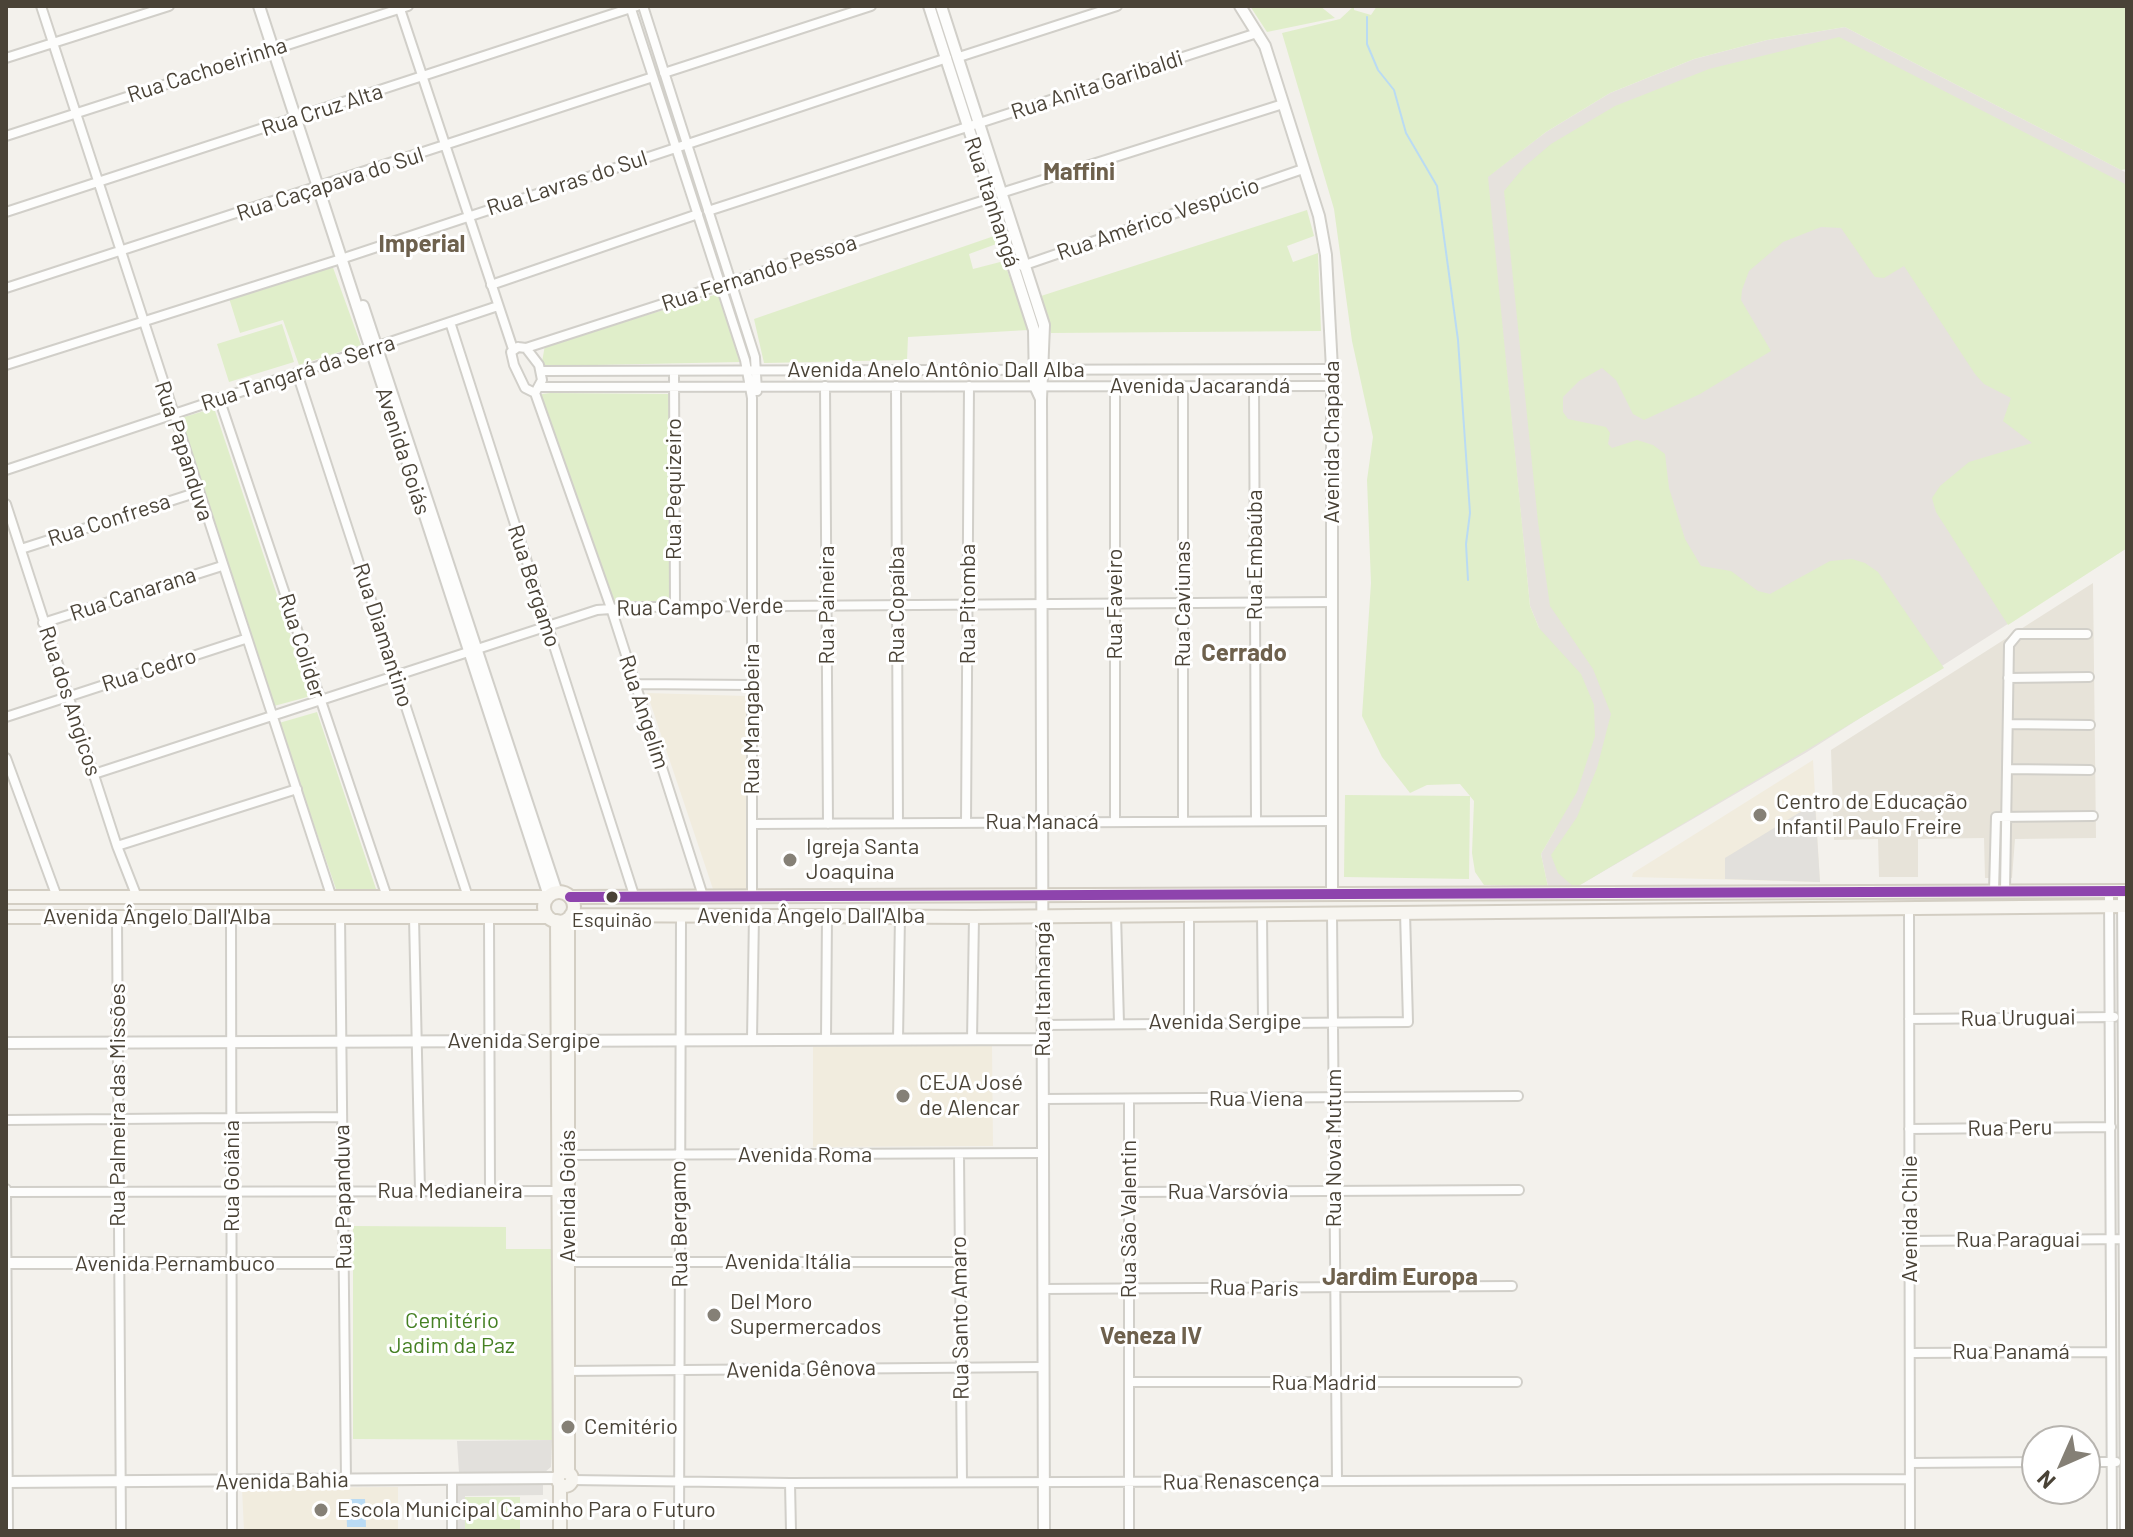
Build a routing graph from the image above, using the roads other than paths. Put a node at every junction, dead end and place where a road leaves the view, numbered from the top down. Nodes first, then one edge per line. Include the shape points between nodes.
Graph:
1 (41, 6) edge
2 (169, 6) edge
3 (259, 6) edge
4 (266, 6) edge
5 (643, 6) edge
6 (871, 6) edge
7 (929, 6) edge
8 (941, 6) edge
9 (1117, 6) edge
10 (1240, 6) edge
11 (402, 7) edge
12 (632, 7) edge
13 (1257, 33) junction
14 (52, 43) junction
15 (276, 48) junction
16 (959, 57) junction
17 (6, 58) edge
18 (947, 58) junction
19 (664, 73) junction
20 (422, 77) junction
21 (653, 77) junction
22 (1283, 104) junction
23 (75, 113) junction
24 (298, 118) junction
25 (973, 125) junction
26 (6, 136) edge
27 (688, 143) junction
28 (444, 147) junction
29 (677, 147) junction
30 (1303, 169) junction
31 (96, 182) junction
32 (320, 186) junction
33 (996, 196) junction
34 (708, 211) junction
35 (6, 212) edge
36 (698, 214) junction
37 (466, 216) junction
38 (118, 250) junction
39 (344, 258) junction
40 (1018, 267) junction
41 (732, 281) junction
42 (491, 285) junction
43 (721, 285) junction
44 (6, 288) edge
45 (498, 306) junction
46 (141, 321) junction
47 (450, 322) junction
48 (526, 348) junction
49 (513, 349) junction
50 (373, 350) junction
51 (750, 358) junction
52 (6, 365) edge
53 (1332, 369) junction
54 (747, 370) junction
55 (758, 370) junction
56 (1039, 370) junction
57 (1264, 370) junction
58 (541, 371) junction
59 (674, 371) junction
60 (297, 373) junction
61 (749, 386) junction
62 (760, 386) junction
63 (825, 386) junction
64 (896, 386) junction
65 (969, 386) junction
66 (1039, 386) junction
67 (1115, 386) junction
68 (1183, 386) junction
69 (1254, 386) junction
70 (1266, 386) junction
71 (1332, 386) junction
72 (673, 387) junction
73 (538, 390) junction
74 (219, 398) junction
75 (752, 398) junction
76 (171, 414) junction
77 (6, 470) edge
78 (198, 492) junction
79 (6, 504) edge
80 (21, 549) junction
81 (222, 566) junction
82 (1333, 602) junction
83 (1183, 603) junction
84 (1255, 603) junction
85 (1042, 604) junction
86 (1115, 604) junction
87 (827, 605) junction
88 (897, 605) junction
89 (968, 605) junction
90 (675, 606) junction
91 (752, 606) junction
92 (611, 608) junction
93 (43, 623) junction
94 (546, 625) junction
95 (2087, 634) dead end
96 (245, 639) junction
97 (474, 649) junction
98 (397, 675) junction
99 (2089, 677) dead end
100 (2008, 678) junction
101 (636, 684) junction
102 (752, 685) junction
103 (68, 696) junction
104 (320, 701) junction
105 (271, 716) junction
106 (6, 717) edge
107 (2008, 724) junction
108 (2090, 725) dead end
109 (6, 758) edge
110 (2007, 769) junction
111 (2090, 770) dead end
112 (94, 774) junction
113 (297, 789) junction
114 (2093, 816) dead end
115 (2006, 817) junction
116 (1183, 821) junction
117 (1256, 821) junction
118 (1332, 821) junction
119 (1041, 822) junction
120 (1115, 822) junction
121 (898, 823) junction
122 (966, 823) junction
123 (752, 824) junction
124 (828, 824) junction
125 (117, 846) junction
126 (2000, 891) junction
127 (2120, 891) edge
128 (386, 894) junction
129 (1042, 894) junction
130 (331, 895) junction
131 (634, 895) junction
132 (752, 895) junction
133 (1332, 895) junction
134 (556, 896) junction
135 (703, 896) junction
136 (6, 897) edge
137 (57, 897) junction
138 (137, 897) junction
139 (468, 897) junction
140 (2120, 906) edge
141 (1909, 908) junction
142 (1401, 912) junction
143 (1262, 913) junction
144 (1332, 913) junction
145 (1043, 914) junction
146 (1116, 914) junction
147 (1189, 914) junction
148 (340, 915) junction
149 (375, 915) junction
150 (754, 915) junction
151 (827, 915) junction
152 (900, 916) junction
153 (6, 917) edge
154 (414, 917) junction
155 (489, 917) junction
156 (681, 917) junction
157 (974, 917) junction
158 (55, 918) junction
159 (231, 918) junction
160 (561, 918) junction
161 (117, 920) junction
162 (2110, 1017) junction
163 (2125, 1017) edge
164 (1909, 1019) junction
165 (1189, 1022) junction
166 (1263, 1022) junction
167 (1334, 1022) junction
168 (1119, 1023) junction
169 (1042, 1025) junction
170 (752, 1039) junction
171 (1042, 1039) junction
172 (563, 1040) junction
173 (826, 1040) junction
174 (898, 1040) junction
175 (972, 1040) junction
176 (416, 1041) junction
177 (487, 1041) junction
178 (678, 1041) junction
179 (119, 1042) junction
180 (231, 1042) junction
181 (341, 1042) junction
182 (6, 1043) edge
183 (1518, 1096) dead end
184 (1334, 1098) junction
185 (1042, 1099) junction
186 (1129, 1100) junction
187 (342, 1117) junction
188 (118, 1118) junction
189 (6, 1120) edge
190 (231, 1120) junction
191 (2111, 1127) junction
192 (2125, 1128) edge
193 (1909, 1129) junction
194 (1042, 1153) junction
195 (959, 1154) junction
196 (568, 1155) junction
197 (679, 1156) junction
198 (6, 1190) edge
199 (118, 1190) junction
200 (1519, 1190) dead end
201 (232, 1191) junction
202 (344, 1191) junction
203 (420, 1191) junction
204 (490, 1191) junction
205 (558, 1191) junction
206 (1129, 1192) junction
207 (1334, 1192) junction
208 (2111, 1239) junction
209 (2125, 1239) edge
210 (1910, 1241) junction
211 (568, 1262) junction
212 (680, 1262) junction
213 (960, 1262) junction
214 (6, 1263) edge
215 (343, 1263) junction
216 (118, 1265) junction
217 (232, 1266) junction
218 (1512, 1286) dead end
219 (1129, 1287) junction
220 (1043, 1289) junction
221 (1334, 1289) junction
222 (2111, 1352) junction
223 (2126, 1352) edge
224 (1910, 1353) junction
225 (1043, 1367) junction
226 (960, 1368) junction
227 (564, 1371) junction
228 (680, 1371) junction
229 (1131, 1382) junction
230 (1517, 1382) dead end
231 (1336, 1384) junction
232 (2021, 1462) edge
233 (2101, 1462) edge
234 (2112, 1462) junction
235 (2126, 1462) edge
236 (1910, 1463) junction
237 (452, 1479) junction
238 (564, 1479) junction
239 (1910, 1479) junction
240 (346, 1480) junction
241 (1337, 1480) junction
242 (7, 1482) edge
243 (120, 1482) junction
244 (962, 1482) junction
245 (1043, 1482) junction
246 (1129, 1482) junction
247 (232, 1483) junction
248 (679, 1483) junction
249 (790, 1483) junction
250 (8, 1531) edge
251 (121, 1531) edge
252 (232, 1531) edge
253 (452, 1531) edge
254 (560, 1531) edge
255 (568, 1531) edge
256 (679, 1531) edge
257 (791, 1531) edge
258 (1044, 1531) edge
259 (1129, 1531) edge
260 (1910, 1531) edge
261 (2112, 1531) edge
262 (2125, 1531) edge

1 - 14 street, Rua Papanduva
2 - 14 street
3 - 15 street, Avenida Goiás
4 - 15 street, Avenida Goiás
5 - 19 street
6 - 19 street
7 - 18 street, Rua Itanhangá
8 - 16 street, Rua Itanhangá
9 - 16 street
10 - 13 street, Avenida Chapada
11 - 15 street, Rua Cachoeirinha
11 - 20 street
12 - 20 street, Rua Cruz Alta
12 - 21 street
13 - 22 street, Avenida Chapada
13 - 25 street, Rua Anita Garibaldi
14 - 17 street
14 - 23 street, Rua Papanduva
15 - 23 street, Rua Cachoeirinha
15 - 24 street, Avenida Goiás
16 - 25 street, Rua Itanhangá
18 - 25 street, Rua Itanhangá
18 - 27 street, Rua Lavras do Sul
19 - 27 street
20 - 24 street, Rua Cruz Alta
20 - 28 street
21 - 28 street, Rua Caçapava do Sul
21 - 29 street
22 - 30 street, Avenida Chapada
22 - 33 street, Rua Fernando Pessoa
23 - 26 street, Rua Cachoeirinha
23 - 31 street, Rua Papanduva
24 - 31 street, Rua Cruz Alta
24 - 32 street, Avenida Goiás
25 - 33 street, Rua Itanhangá
25 - 34 street, Rua Anita Garibaldi
27 - 29 street, Rua Lavras do Sul
27 - 34 street
28 - 32 street, Rua Caçapava do Sul
28 - 37 street
29 - 36 street
29 - 37 street, Rua Lavras do Sul
30 - 40 street, Rua Américo Vespúcio
30 - 53 street, Avenida Chapada via 1326,255
31 - 35 street, Rua Cruz Alta
31 - 38 street, Rua Papanduva
32 - 38 street, Rua Caçapava do Sul
32 - 39 street, Avenida Goiás
33 - 40 street, Rua Itanhangá
33 - 41 street, Rua Fernando Pessoa
34 - 41 street
36 - 42 street
36 - 43 street
37 - 39 street, Rua Lavras do Sul
37 - 42 street
38 - 44 street, Rua Caçapava do Sul
38 - 46 street, Rua Papanduva
39 - 46 street, Rua Lavras do Sul
39 - 50 street, Avenida Goiás
40 - 56 street, Rua Itanhangá via 1044,325
41 - 43 street, Rua Fernando Pessoa
41 - 51 street
42 - 45 street
43 - 48 street, Rua Fernando Pessoa
43 - 51 street
45 - 47 street, Rua Tangará da Serra
45 - 49 street
46 - 52 street, Rua Lavras do Sul
46 - 76 street, Rua Papanduva
47 - 50 street, Rua Tangará da Serra
47 - 94 street, Rua Bergamo
48 - 49 street, Rua Fernando Pessoa
48 - 58 street
49 - 73 street via 520,380
50 - 60 street, Rua Tangará da Serra
50 - 97 street, Avenida Goiás
51 - 54 street, Rua Mangabeira
51 - 55 street
53 - 57 street, Avenida Anelo Antônio Dall Alba
53 - 71 street, Avenida Chapada
54 - 55 street, Avenida Anelo Antônio Dall Alba
54 - 59 street, Avenida Anelo Antônio Dall Alba
54 - 61 street, Rua Mangabeira
55 - 56 street, Avenida Anelo Antônio Dall Alba
55 - 62 street
56 - 57 street, Avenida Anelo Antônio Dall Alba
56 - 66 street, Rua Itanhangá
57 - 70 street
58 - 59 street, Avenida Anelo Antônio Dall Alba
58 - 73 street
59 - 72 street, Rua Pequizeiro
60 - 74 street, Rua Tangará da Serra
60 - 98 street, Rua Diamantino
61 - 62 street, Avenida Jacarandá
61 - 72 street, Avenida Jacarandá
61 - 75 street, Rua Mangabeira
62 - 63 street, Avenida Jacarandá
62 - 75 street
63 - 64 street, Avenida Jacarandá
63 - 87 street, Rua Paineira
64 - 65 street, Avenida Jacarandá
64 - 88 street, Rua Copaíba
65 - 66 street, Avenida Jacarandá
65 - 89 street, Rua Pitomba
66 - 67 street, Avenida Jacarandá
66 - 85 street, Rua Itanhangá
67 - 68 street, Avenida Jacarandá
67 - 86 street, Rua Faveiro
68 - 69 street, Avenida Jacarandá
68 - 83 street, Rua Caviunas
69 - 70 street, Avenida Jacarandá
69 - 84 street, Rua Embaúba
70 - 71 street, Avenida Jacarandá
71 - 82 street, Avenida Chapada
72 - 73 street, Avenida Jacarandá
72 - 90 street, Rua Pequizeiro
73 - 92 street, Rua Angelim
74 - 76 street, Rua Tangará da Serra
74 - 104 street, Rua Colider
75 - 91 street, Rua Mangabeira
76 - 77 street, Rua Tangará da Serra
76 - 78 street, Rua Papanduva
78 - 80 street, Rua Confresa
78 - 81 street, Rua Papanduva
79 - 80 street, Rua dos Angicos
80 - 93 street, Rua dos Angicos
81 - 93 street, Rua Canarana
81 - 96 street, Rua Papanduva
82 - 84 street, Rua Campo Verde
82 - 118 street, Avenida Chapada
83 - 84 street, Rua Campo Verde
83 - 86 street, Rua Campo Verde
83 - 116 street, Rua Caviunas
84 - 117 street, Rua Embaúba
85 - 86 street, Rua Campo Verde
85 - 89 street, Rua Campo Verde
85 - 119 street, Rua Itanhangá
86 - 120 street, Rua Faveiro
87 - 88 street, Rua Campo Verde
87 - 91 street, Rua Campo Verde
87 - 124 street, Rua Paineira
88 - 89 street, Rua Campo Verde
88 - 121 street, Rua Copaíba
89 - 122 street, Rua Pitomba
90 - 91 street, Rua Campo Verde
90 - 92 street, Rua Campo Verde
91 - 102 street, Rua Mangabeira
92 - 94 street, Rua Campo Verde
92 - 101 street, Rua Angelim
93 - 103 street, Rua dos Angicos
94 - 97 street, Rua Campo Verde
94 - 131 street, Rua Bergamo
95 - 100 street via 2018,634 2009,645
96 - 103 street, Rua Cedro
96 - 105 street, Rua Papanduva
97 - 98 street, Rua Campo Verde
97 - 134 street, Avenida Goiás
98 - 104 street, Rua Campo Verde
98 - 139 street, Rua Diamantino
99 - 100 street
100 - 107 street
101 - 102 street
101 - 135 street, Rua Angelim
102 - 123 street, Rua Mangabeira
103 - 106 street, Rua Cedro
103 - 112 street, Rua dos Angicos
104 - 105 street, Rua Campo Verde
104 - 128 street, Rua Colider
105 - 112 street, Rua Campo Verde
105 - 113 street, Rua Papanduva
107 - 108 street
107 - 110 street
109 - 137 street
110 - 111 street
110 - 115 street
112 - 125 street, Rua dos Angicos
113 - 125 street
113 - 130 street, Rua Papanduva
114 - 115 street
115 - 126 street
115 - 126 street via 1996,817
116 - 117 street, Rua Manacá
116 - 120 street, Rua Manacá
117 - 118 street, Rua Manacá
118 - 133 street, Avenida Chapada
119 - 120 street, Rua Manacá
119 - 122 street, Rua Manacá
119 - 129 street, Rua Itanhangá
121 - 122 street, Rua Manacá
121 - 124 street, Rua Manacá
123 - 124 street, Rua Manacá
123 - 132 street, Rua Mangabeira
125 - 138 street, Rua dos Angicos
126 - 127 main road
126 - 133 main road, Avenida Ângelo Dall'Alba
127 - 140 street
128 - 130 main road, Avenida Ângelo Dall'Alba
128 - 139 main road, Avenida Ângelo Dall'Alba
128 - 149 main road via 386,906
129 - 132 main road, Avenida Ângelo Dall'Alba
129 - 133 main road, Avenida Ângelo Dall'Alba
129 - 145 street, Rua Itanhangá
130 - 138 main road, Avenida Ângelo Dall'Alba
131 - 134 main road, Avenida Ângelo Dall'Alba
131 - 135 main road, Avenida Ângelo Dall'Alba
132 - 135 main road, Avenida Ângelo Dall'Alba
132 - 150 main road
133 - 144 main road via 1342,904
134 - 139 main road, Avenida Ângelo Dall'Alba
134 - 160 main road
134 - 160 main road via 574,907
136 - 137 main road, Avenida Ângelo Dall'Alba
137 - 138 main road, Avenida Ângelo Dall'Alba
137 - 158 main road via 61,908
140 - 141 main road
140 - 162 street
140 - 163 street
141 - 142 main road
141 - 164 street, Avenida Chile
142 - 144 main road, Avenida Ângelo Dall'Alba
142 - 167 street, Avenida Sergipe via 1408,1022
143 - 144 main road, Avenida Ângelo Dall'Alba
143 - 147 main road, Avenida Ângelo Dall'Alba
143 - 166 street
144 - 167 street, Rua Nova Mutum
145 - 146 main road, Avenida Ângelo Dall'Alba
145 - 157 main road, Avenida Ângelo Dall'Alba
145 - 169 street, Rua Itanhangá
146 - 147 main road, Avenida Ângelo Dall'Alba
146 - 168 street
147 - 165 street
148 - 149 main road, Avenida Ângelo Dall'Alba
148 - 159 main road, Avenida Ângelo Dall'Alba
148 - 181 street, Rua Papanduva
149 - 154 main road, Avenida Ângelo Dall'Alba
150 - 151 main road, Avenida Ângelo Dall'Alba
150 - 156 main road, Avenida Ângelo Dall'Alba
150 - 170 street
151 - 152 main road, Avenida Ângelo Dall'Alba
151 - 173 street
152 - 157 main road, Avenida Ângelo Dall'Alba
152 - 174 street
153 - 158 main road, Avenida Ângelo Dall'Alba
154 - 155 main road, Avenida Ângelo Dall'Alba
154 - 176 street
155 - 160 main road, Avenida Ângelo Dall'Alba
155 - 177 street
156 - 160 main road, Avenida Ângelo Dall'Alba
156 - 178 street, Rua Bergamo
157 - 175 street
158 - 161 main road, Avenida Ângelo Dall'Alba
159 - 161 main road, Avenida Ângelo Dall'Alba
159 - 180 street, Rua Goiânia
160 - 172 main road, Avenida Goiás
161 - 179 street, Rua Palmeira das Missões
162 - 163 street, Rua Uruguai
162 - 164 street, Rua Uruguai
162 - 191 street
163 - 192 street
164 - 193 street, Avenida Chile
165 - 166 street, Avenida Sergipe
165 - 168 street, Avenida Sergipe
166 - 167 street, Avenida Sergipe
167 - 184 street, Rua Nova Mutum
168 - 169 street, Avenida Sergipe
169 - 171 street, Rua Itanhangá
170 - 173 street, Avenida Sergipe
170 - 178 street, Avenida Sergipe
171 - 175 street, Avenida Sergipe
171 - 185 street, Rua Itanhangá
172 - 177 street, Avenida Sergipe
172 - 178 street, Avenida Sergipe
172 - 196 main road, Avenida Goiás
172 - 205 main road, Avenida Goiás
173 - 174 street, Avenida Sergipe
174 - 175 street, Avenida Sergipe
176 - 177 street, Avenida Sergipe
176 - 181 street, Avenida Sergipe
176 - 203 street
177 - 204 street
178 - 197 street, Rua Bergamo
179 - 180 street, Avenida Sergipe
179 - 182 street, Avenida Sergipe
179 - 188 street, Rua Palmeira das Missões
180 - 181 street, Avenida Sergipe
180 - 190 street, Rua Goiânia
181 - 187 street, Rua Papanduva
183 - 184 street, Rua Viena
184 - 186 street, Rua Viena
184 - 207 street, Rua Nova Mutum
185 - 186 street, Rua Viena
185 - 194 street, Rua Itanhangá
186 - 206 street, Rua São Valentin
187 - 190 street
187 - 202 street, Rua Papanduva
188 - 189 street
188 - 190 street
188 - 199 street, Rua Palmeira das Missões
190 - 201 street, Rua Goiânia
191 - 193 street, Rua Peru
191 - 208 street
192 - 209 street
193 - 210 street, Avenida Chile
194 - 195 street, Avenida Roma
194 - 220 street, Rua Itanhangá
195 - 197 street, Avenida Roma
195 - 213 street, Rua Santo Amaro
196 - 197 street, Avenida Roma
196 - 211 main road, Avenida Goiás
197 - 212 street, Rua Bergamo
198 - 199 street, Rua Medianeira
198 - 214 street
199 - 201 street, Rua Medianeira
199 - 216 street, Rua Palmeira das Missões
200 - 207 street, Rua Varsóvia
201 - 202 street, Rua Medianeira
201 - 217 street, Rua Goiânia
202 - 203 street, Rua Medianeira
202 - 215 street, Rua Papanduva
203 - 204 street, Rua Medianeira
204 - 205 street, Rua Medianeira
205 - 227 main road, Avenida Goiás
206 - 207 street, Rua Varsóvia
206 - 219 street, Rua São Valentin
207 - 221 street, Rua Nova Mutum
208 - 209 street, Rua Paraguai
208 - 210 street, Rua Paraguai
208 - 222 street
209 - 223 street
210 - 224 street, Avenida Chile
211 - 212 street, Avenida Itália
211 - 227 main road, Avenida Goiás
212 - 213 street, Avenida Itália
212 - 228 street, Rua Bergamo
213 - 226 street, Rua Santo Amaro
214 - 216 street, Avenida Pernambuco
214 - 242 street
215 - 217 street, Avenida Pernambuco
215 - 240 street, Rua Papanduva
216 - 217 street, Avenida Pernambuco
216 - 243 street, Rua Palmeira das Missões
217 - 247 street, Rua Goiânia
218 - 221 street, Rua Paris
219 - 220 street, Rua Paris
219 - 221 street, Rua Paris
219 - 229 street, Rua São Valentin
220 - 225 street, Rua Itanhangá
221 - 231 street, Rua Nova Mutum
222 - 224 street, Rua Panamá
222 - 234 street
223 - 235 street
224 - 236 street, Avenida Chile
225 - 226 street, Avenida Gênova
225 - 245 street, Rua Itanhangá
226 - 228 street, Avenida Gênova
226 - 244 street, Rua Santo Amaro
227 - 228 street, Avenida Gênova
227 - 238 main road, Avenida Goiás
228 - 248 street, Rua Bergamo
229 - 231 street, Rua Madrid
229 - 246 street, Rua São Valentin
230 - 231 street, Rua Madrid
231 - 241 street, Rua Nova Mutum
232 - 236 street
233 - 234 street
234 - 235 street
234 - 261 street
235 - 262 street
236 - 239 street, Avenida Chile
237 - 238 street, Avenida Bahia
237 - 240 street, Avenida Bahia
237 - 253 street
238 - 248 street, Rua Renascença
238 - 254 main road, Avenida Goiás
238 - 255 main road, Avenida Goiás
239 - 241 street, Rua Renascença
239 - 260 street, Avenida Chile
240 - 247 street, Avenida Bahia
241 - 246 street, Rua Renascença
242 - 243 street, Avenida Bahia
242 - 250 street
243 - 247 street, Avenida Bahia
243 - 251 street, Rua Palmeira das Missões
244 - 245 street, Rua Renascença
244 - 249 street, Rua Renascença
245 - 246 street, Rua Renascença
245 - 258 street, Rua Itanhangá
246 - 259 street, Rua São Valentin
247 - 252 street, Rua Goiânia
248 - 249 street, Rua Renascença
248 - 256 street, Rua Bergamo
249 - 257 street

